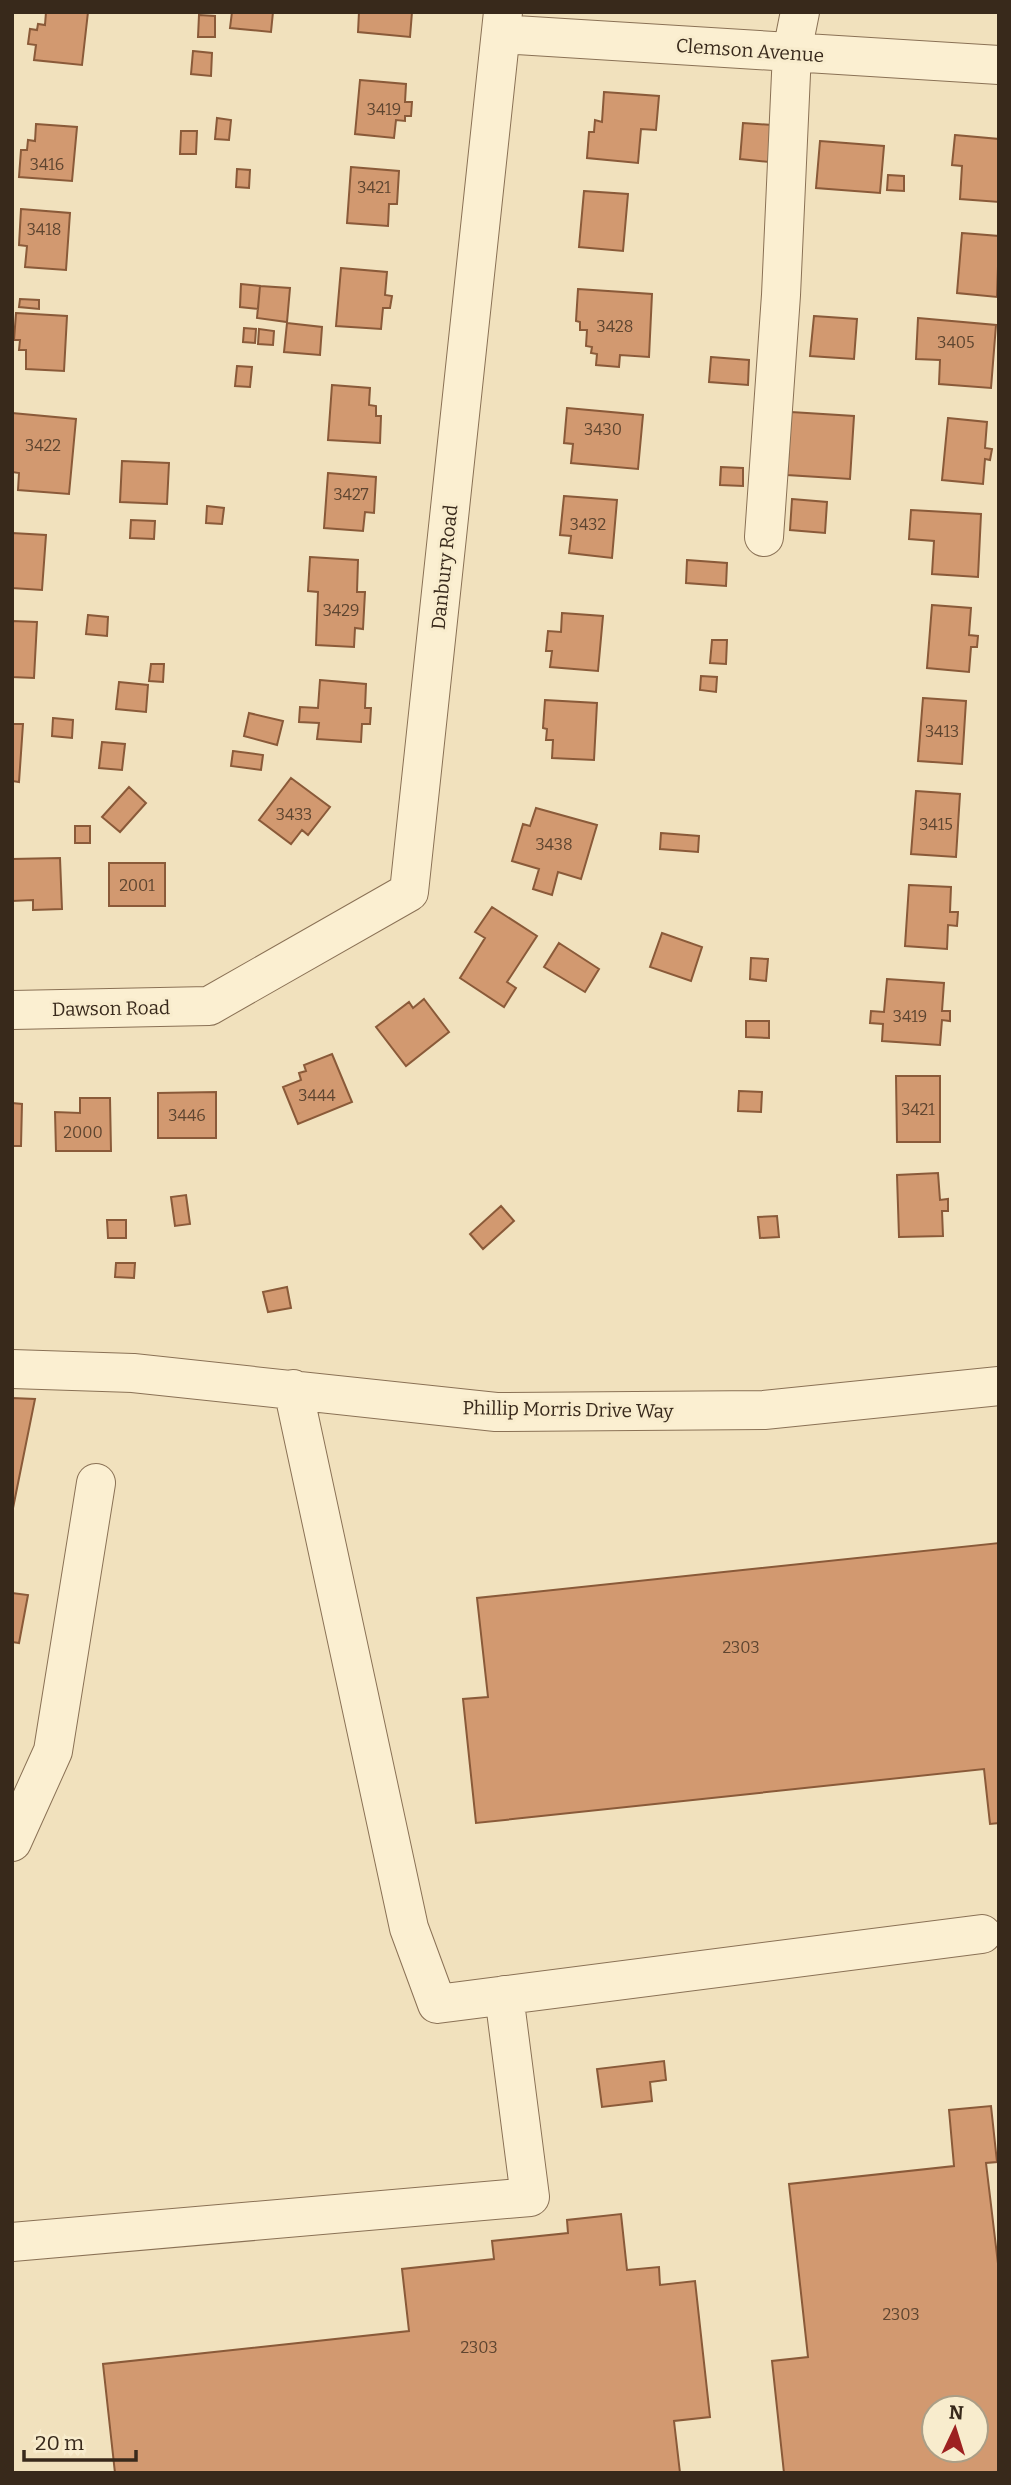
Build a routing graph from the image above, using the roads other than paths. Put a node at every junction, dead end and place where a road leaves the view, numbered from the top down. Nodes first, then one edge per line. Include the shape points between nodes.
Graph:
1 (800, 12) edge
2 (502, 23) edge
3 (792, 52) junction
4 (999, 65) edge
5 (764, 537) dead end
6 (209, 1006) joint
7 (12, 1010) edge
8 (12, 1370) edge
9 (999, 1386) edge
10 (293, 1390) junction
11 (96, 1483) dead end
12 (12, 1842) edge
13 (982, 1934) dead end
14 (504, 1995) junction
15 (12, 2242) edge

1 - 3 street
2 - 3 street, Clemson Avenue
2 - 6 street, Danbury Road via 409,892
3 - 4 street, Clemson Avenue
3 - 5 street
6 - 7 street, Dawson Road
8 - 10 street, Phillip Morris Drive Way via 133,1373
9 - 10 street, Phillip Morris Drive Way via 764,1410 510,1412
10 - 14 street via 409,1927 437,2004
11 - 12 street via 53,1751
13 - 14 street
14 - 15 street via 530,2197

